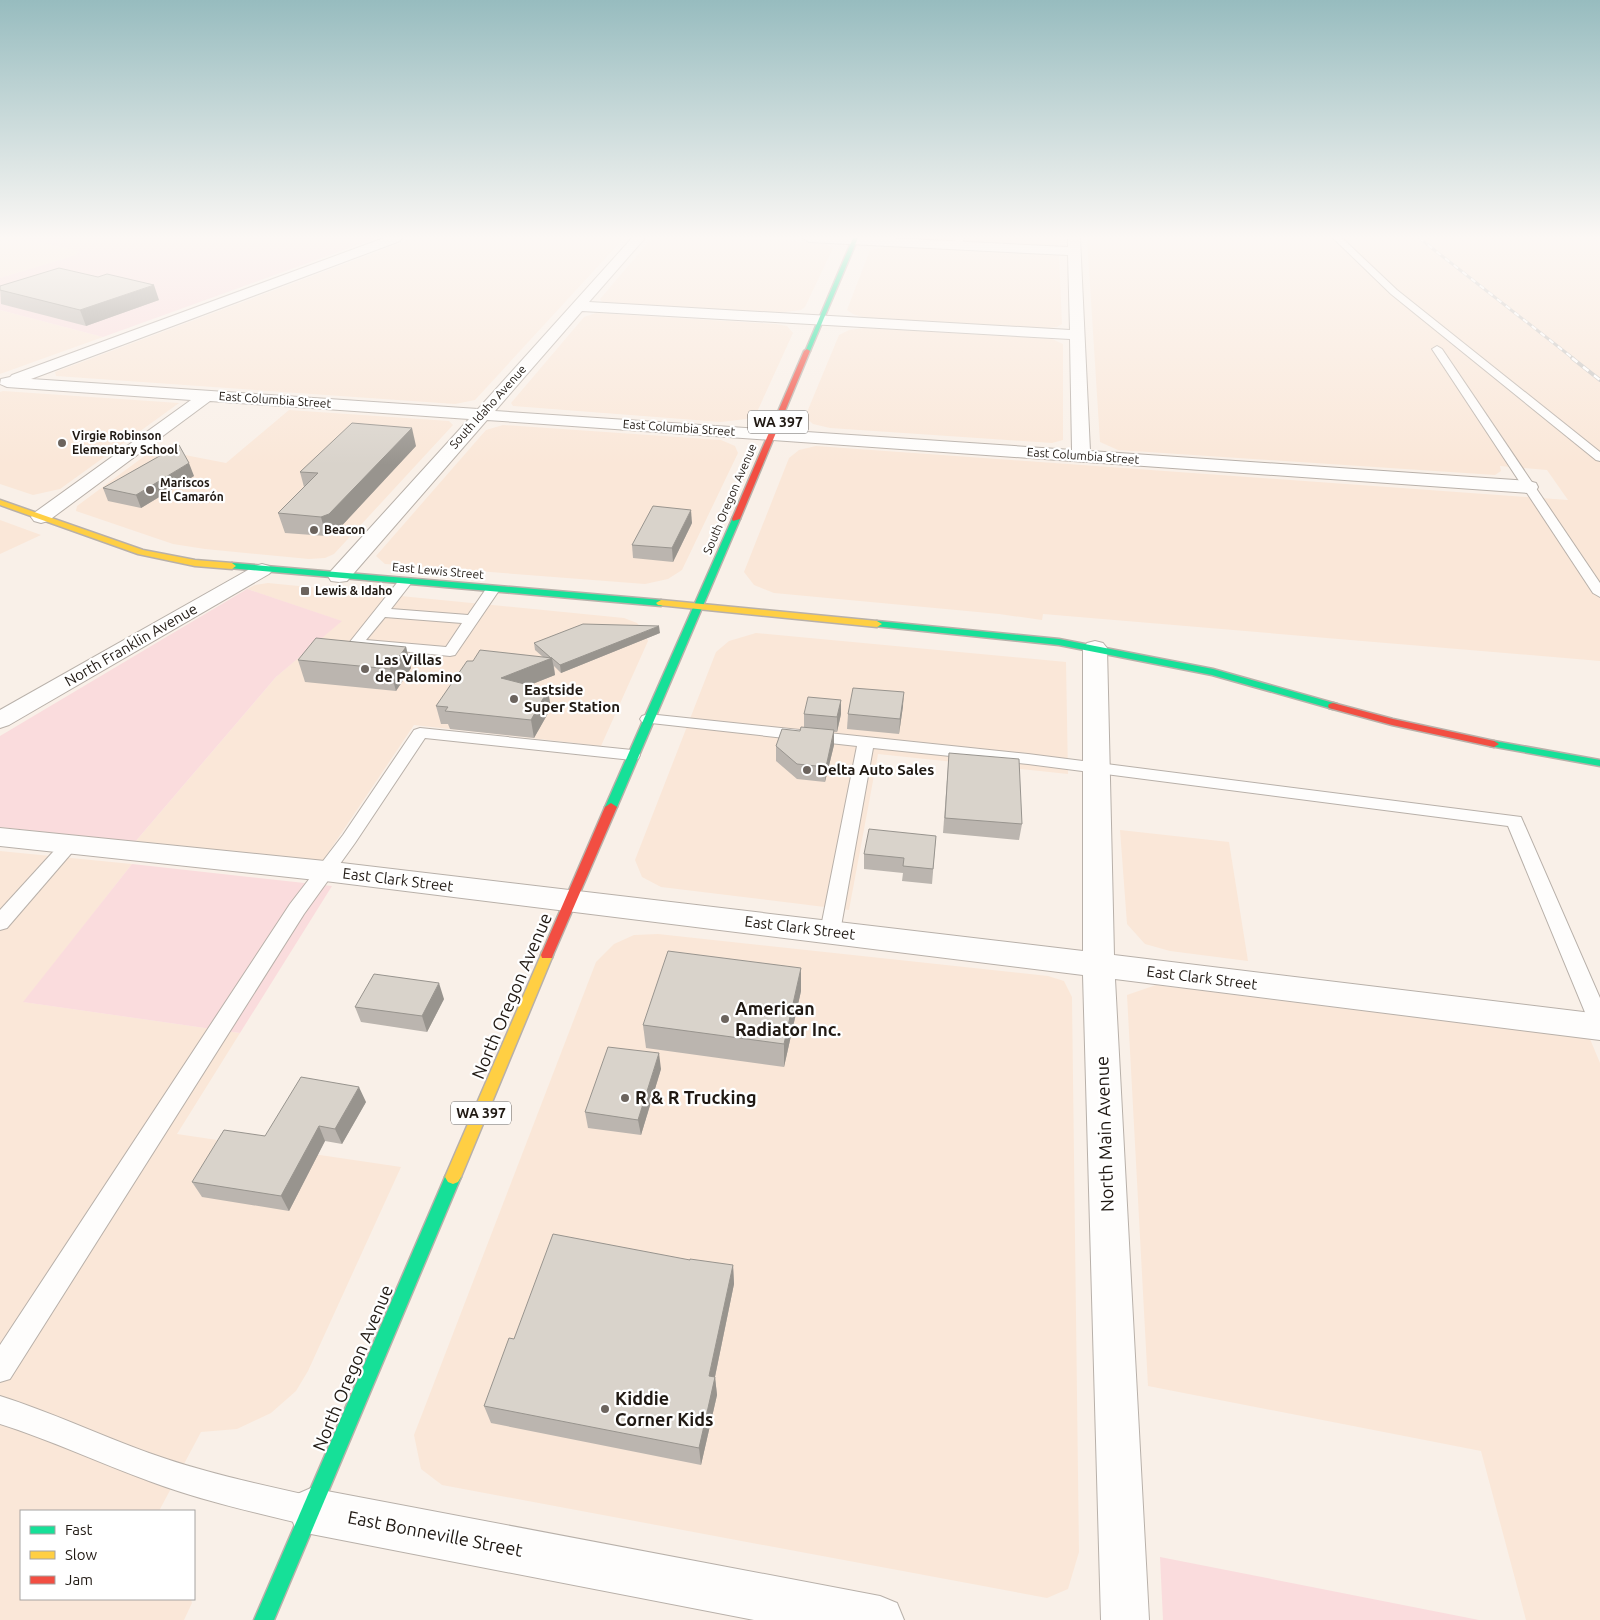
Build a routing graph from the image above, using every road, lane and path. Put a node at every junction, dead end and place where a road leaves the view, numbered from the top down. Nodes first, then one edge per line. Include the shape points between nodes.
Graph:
1 (192, 314) edge
2 (571, 314) edge
3 (708, 314) edge
4 (821, 314) edge
5 (1076, 314) edge
6 (1421, 314) edge
7 (818, 320) junction
8 (1077, 335) junction
9 (1436, 349) dead end
10 (4, 383) edge
11 (208, 395) junction
12 (482, 414) junction
13 (773, 434) junction
14 (1081, 456) junction
15 (1600, 458) edge
16 (1529, 487) junction
17 (0, 502) edge
18 (41, 517) junction
19 (262, 570) junction
20 (338, 576) junction
21 (405, 582) junction
22 (493, 589) junction
23 (1600, 593) edge
24 (699, 606) junction
25 (380, 612) junction
26 (472, 620) junction
27 (1095, 648) junction
28 (648, 719) junction
29 (0, 720) edge
30 (866, 742) junction
31 (632, 755) junction
32 (1600, 763) edge
33 (1094, 768) junction
34 (0, 838) edge
35 (69, 845) junction
36 (325, 871) junction
37 (572, 900) junction
38 (0, 923) edge
39 (830, 932) junction
40 (1098, 965) junction
41 (1600, 1022) edge
42 (1600, 1027) edge
43 (0, 1369) edge
44 (0, 1410) edge
45 (310, 1511) junction
46 (264, 1620) edge
47 (880, 1620) edge
48 (1125, 1620) edge

1 - 10 street
2 - 12 street, South Idaho Avenue
3 - 7 street
4 - 7 main road, South Oregon Avenue / WA 397
5 - 8 street
6 - 15 lane
7 - 8 street
7 - 13 main road, South Oregon Avenue / WA 397
8 - 14 street
9 - 16 lane
10 - 11 street, East Columbia Street
11 - 12 street, East Columbia Street
11 - 18 street
12 - 13 street, East Columbia Street
12 - 20 street, South Idaho Avenue
13 - 14 street, East Columbia Street
13 - 24 main road, South Oregon Avenue / WA 397
14 - 16 street, East Columbia Street
16 - 23 lane
17 - 18 main road, East Lewis Street
18 - 19 main road, East Lewis Street via 161,557
19 - 20 main road, East Lewis Street
19 - 29 street, North Franklin Avenue
20 - 21 main road, East Lewis Street
21 - 22 main road, East Lewis Street
21 - 25 lane
22 - 24 main road, East Lewis Street
22 - 26 lane
24 - 27 main road, East Lewis Street via 1014,636
24 - 28 main road, North Oregon Avenue / WA 397
25 - 26 lane
25 - 26 lane via 356,643 450,652
27 - 32 main road, East Lewis Street via 1221,674 1392,722
27 - 33 street, North Main Avenue
28 - 30 lane
28 - 31 main road, North Oregon Avenue / WA 397
30 - 33 lane
30 - 39 lane
31 - 36 lane via 420,732
31 - 37 main road, North Oregon Avenue / WA 397
33 - 40 street, North Main Avenue
33 - 41 lane via 1515,820
34 - 35 street, East Clark Street
35 - 36 street, East Clark Street
35 - 38 lane
36 - 37 street, East Clark Street
36 - 43 lane
37 - 39 street, East Clark Street
37 - 45 main road, North Oregon Avenue / WA 397
39 - 40 street, East Clark Street
40 - 42 street, East Clark Street
40 - 48 street, North Main Avenue
44 - 45 lane, East Bonneville Street via 198,1483
45 - 46 main road, North Oregon Avenue / WA 397
45 - 47 street, East Bonneville Street

